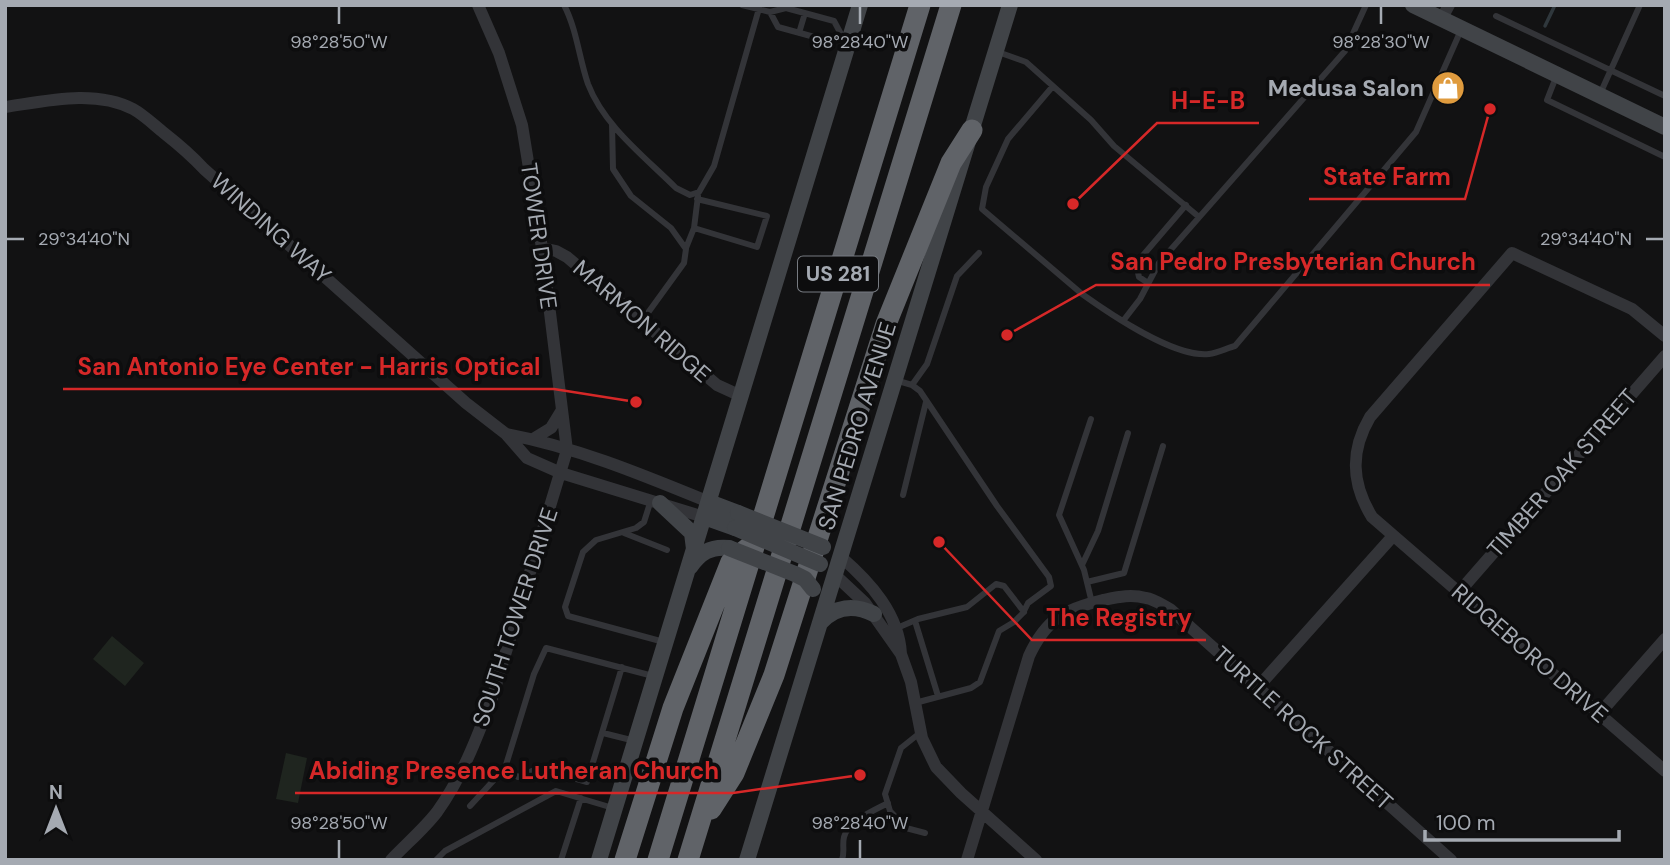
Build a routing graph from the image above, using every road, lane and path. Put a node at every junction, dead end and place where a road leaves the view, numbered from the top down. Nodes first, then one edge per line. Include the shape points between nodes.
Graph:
1 (478, 5) edge
2 (564, 5) edge
3 (742, 5) edge
4 (860, 5) edge
5 (920, 5) edge
6 (951, 5) edge
7 (1010, 5) edge
8 (1366, 5) edge
9 (1413, 5) edge
10 (1449, 5) edge
11 (1640, 5) edge
12 (760, 8) edge
13 (770, 12) junction
14 (805, 13) junction
15 (1496, 16) dead end
16 (1441, 20) junction
17 (1461, 30) junction
18 (799, 33) junction
19 (845, 36) junction
20 (996, 51) junction
21 (1611, 70) junction
22 (1556, 75) junction
23 (1053, 86) junction
24 (1600, 96) junction
25 (1665, 96) edge
26 (5, 107) edge
27 (612, 123) junction
28 (1665, 127) edge
29 (972, 130) junction
30 (1665, 157) edge
31 (698, 196) junction
32 (1186, 205) junction
33 (1199, 217) junction
34 (694, 228) junction
35 (542, 248) junction
36 (685, 248) junction
37 (979, 253) dead end
38 (1148, 283) junction
39 (642, 321) junction
40 (1123, 321) junction
41 (1665, 336) edge
42 (1665, 356) edge
43 (894, 380) junction
44 (912, 385) junction
45 (741, 396) junction
46 (926, 402) junction
47 (562, 410) junction
48 (1091, 419) dead end
49 (1128, 433) dead end
50 (506, 434) junction
51 (533, 439) junction
52 (1163, 446) dead end
53 (567, 450) junction
54 (561, 473) junction
55 (645, 477) junction
56 (903, 495) dead end
57 (650, 500) junction
58 (706, 509) junction
59 (736, 520) junction
60 (624, 533) junction
61 (1393, 536) junction
62 (755, 542) junction
63 (667, 550) dead end
64 (694, 550) junction
65 (841, 557) junction
66 (1082, 565) junction
67 (688, 569) junction
68 (835, 575) junction
69 (1087, 582) junction
70 (1460, 591) junction
71 (1092, 603) junction
72 (1024, 612) junction
73 (874, 614) junction
74 (821, 620) junction
75 (915, 621) junction
76 (898, 628) junction
77 (1665, 639) edge
78 (666, 642) junction
79 (901, 654) junction
80 (622, 667) junction
81 (655, 677) junction
82 (1258, 687) junction
83 (938, 696) junction
84 (915, 703) junction
85 (1600, 713) junction
86 (920, 732) junction
87 (603, 733) junction
88 (635, 741) junction
89 (505, 768) junction
90 (1665, 771) edge
91 (581, 798) junction
92 (888, 803) junction
93 (470, 806) dead end
94 (614, 808) junction
95 (982, 811) junction
96 (697, 831) junction
97 (925, 833) dead end
98 (843, 859) edge
99 (391, 860) edge
100 (436, 860) edge
101 (561, 860) edge
102 (599, 860) edge
103 (625, 860) edge
104 (657, 860) edge
105 (688, 860) edge
106 (747, 860) edge
107 (967, 860) edge
108 (1036, 860) edge
109 (1451, 860) edge

1 - 35 street, TOWER DRIVE via 522,125
2 - 27 lane via 588,83
3 - 12 lane
4 - 19 main road
5 - 62 highway, US 281
6 - 96 highway, US 281
7 - 20 main road, SAN PEDRO AVENUE
8 - 33 lane via 1345,51
9 - 16 main road
10 - 16 street
11 - 21 lane
12 - 13 lane
12 - 31 lane via 714,166
13 - 14 lane via 786,8
13 - 18 lane via 778,27
14 - 18 lane
14 - 19 lane via 834,21
15 - 21 lane
16 - 17 main road
17 - 22 main road
17 - 40 lane via 1416,132 1236,346 1208,354 1169,346
18 - 19 lane via 828,41
19 - 45 main road
20 - 23 lane via 1026,62
20 - 29 main road, SAN PEDRO AVENUE
21 - 24 lane
21 - 25 lane
22 - 24 main road
22 - 30 lane via 1547,100
23 - 32 lane via 1114,146
23 - 40 lane via 1008,139 986,187 982,209 1082,294
24 - 28 main road
26 - 50 street, WINDING WAY via 95,99 136,111
27 - 31 lane via 676,188
27 - 36 lane via 613,169 631,196 671,228
29 - 43 main road, SAN PEDRO AVENUE
29 - 96 highway via 951,163 886,324 774,675 734,774
31 - 34 lane
31 - 34 lane via 767,216 757,247
32 - 33 lane
32 - 38 lane via 1139,260 1139,277
33 - 38 lane via 1159,263
34 - 36 lane
35 - 39 street, MARMON RIDGE via 567,257
35 - 47 street, TOWER DRIVE
36 - 39 lane via 684,263
37 - 44 lane via 957,276 928,364
38 - 40 lane
39 - 45 street, MARMON RIDGE via 717,385
41 - 61 street, RIDGEBORO DRIVE via 1632,309 1512,253 1361,432 1354,467 1362,501
42 - 70 street, TIMBER OAK STREET
43 - 44 lane
43 - 65 main road, SAN PEDRO AVENUE
44 - 46 lane
45 - 58 main road
46 - 56 lane
46 - 72 lane via 1049,577 1051,586 1028,603
47 - 51 street via 551,428
47 - 53 street, TOWER DRIVE
48 - 66 lane via 1059,515
49 - 66 lane via 1098,531
50 - 51 street, WINDING WAY
50 - 54 street, WINDING WAY via 527,458
51 - 53 street, WINDING WAY
52 - 69 lane via 1124,573
53 - 54 street, TOWER DRIVE
53 - 55 street, WINDING WAY
54 - 57 street, WINDING WAY
54 - 99 street, SOUTH TOWER DRIVE via 492,698 464,767 435,814
55 - 57 street
55 - 58 street, WINDING WAY
57 - 58 street, WINDING WAY
57 - 60 lane via 644,522
57 - 64 main road via 691,533
58 - 59 main road
58 - 64 main road
59 - 65 main road, bridge
59 - 68 main road, bridge
60 - 63 lane
60 - 78 lane via 596,540 583,552 565,607 568,616
61 - 70 street, RIDGEBORO DRIVE
61 - 82 street
62 - 103 highway via 731,562 673,709
62 - 104 highway, US 281
64 - 67 main road
65 - 68 main road, SAN PEDRO AVENUE
65 - 76 street via 877,594
66 - 69 lane
67 - 74 main road, bridge via 708,550 729,548 807,582
67 - 78 main road
68 - 73 street
68 - 74 main road, SAN PEDRO AVENUE
69 - 71 lane
70 - 85 street, RIDGEBORO DRIVE
71 - 82 street, TURTLE ROCK STREET via 1128,595 1149,598 1170,609
71 - 95 street via 1073,607 1052,621 1036,640
72 - 75 lane via 1004,586 996,584 967,607
72 - 83 lane via 999,631 980,682
73 - 74 main road via 844,608
73 - 79 street
74 - 106 main road, SAN PEDRO AVENUE
75 - 76 lane
75 - 83 lane
76 - 79 street
77 - 85 street
78 - 81 main road
79 - 84 street
80 - 81 lane
80 - 87 lane
80 - 89 lane via 546,648
81 - 88 main road
82 - 109 street, TURTLE ROCK STREET
83 - 84 lane
84 - 86 street
85 - 90 street, RIDGEBORO DRIVE
86 - 92 lane via 901,748 885,794
86 - 95 street via 936,767
87 - 88 lane
87 - 89 lane via 587,782 539,768 518,777
88 - 94 main road
89 - 93 lane
91 - 94 lane
91 - 100 lane via 556,791
91 - 101 lane
92 - 97 lane via 906,828
92 - 98 lane via 867,812 850,827 844,837
94 - 102 main road
95 - 107 street
95 - 108 street
96 - 105 highway, US 281

